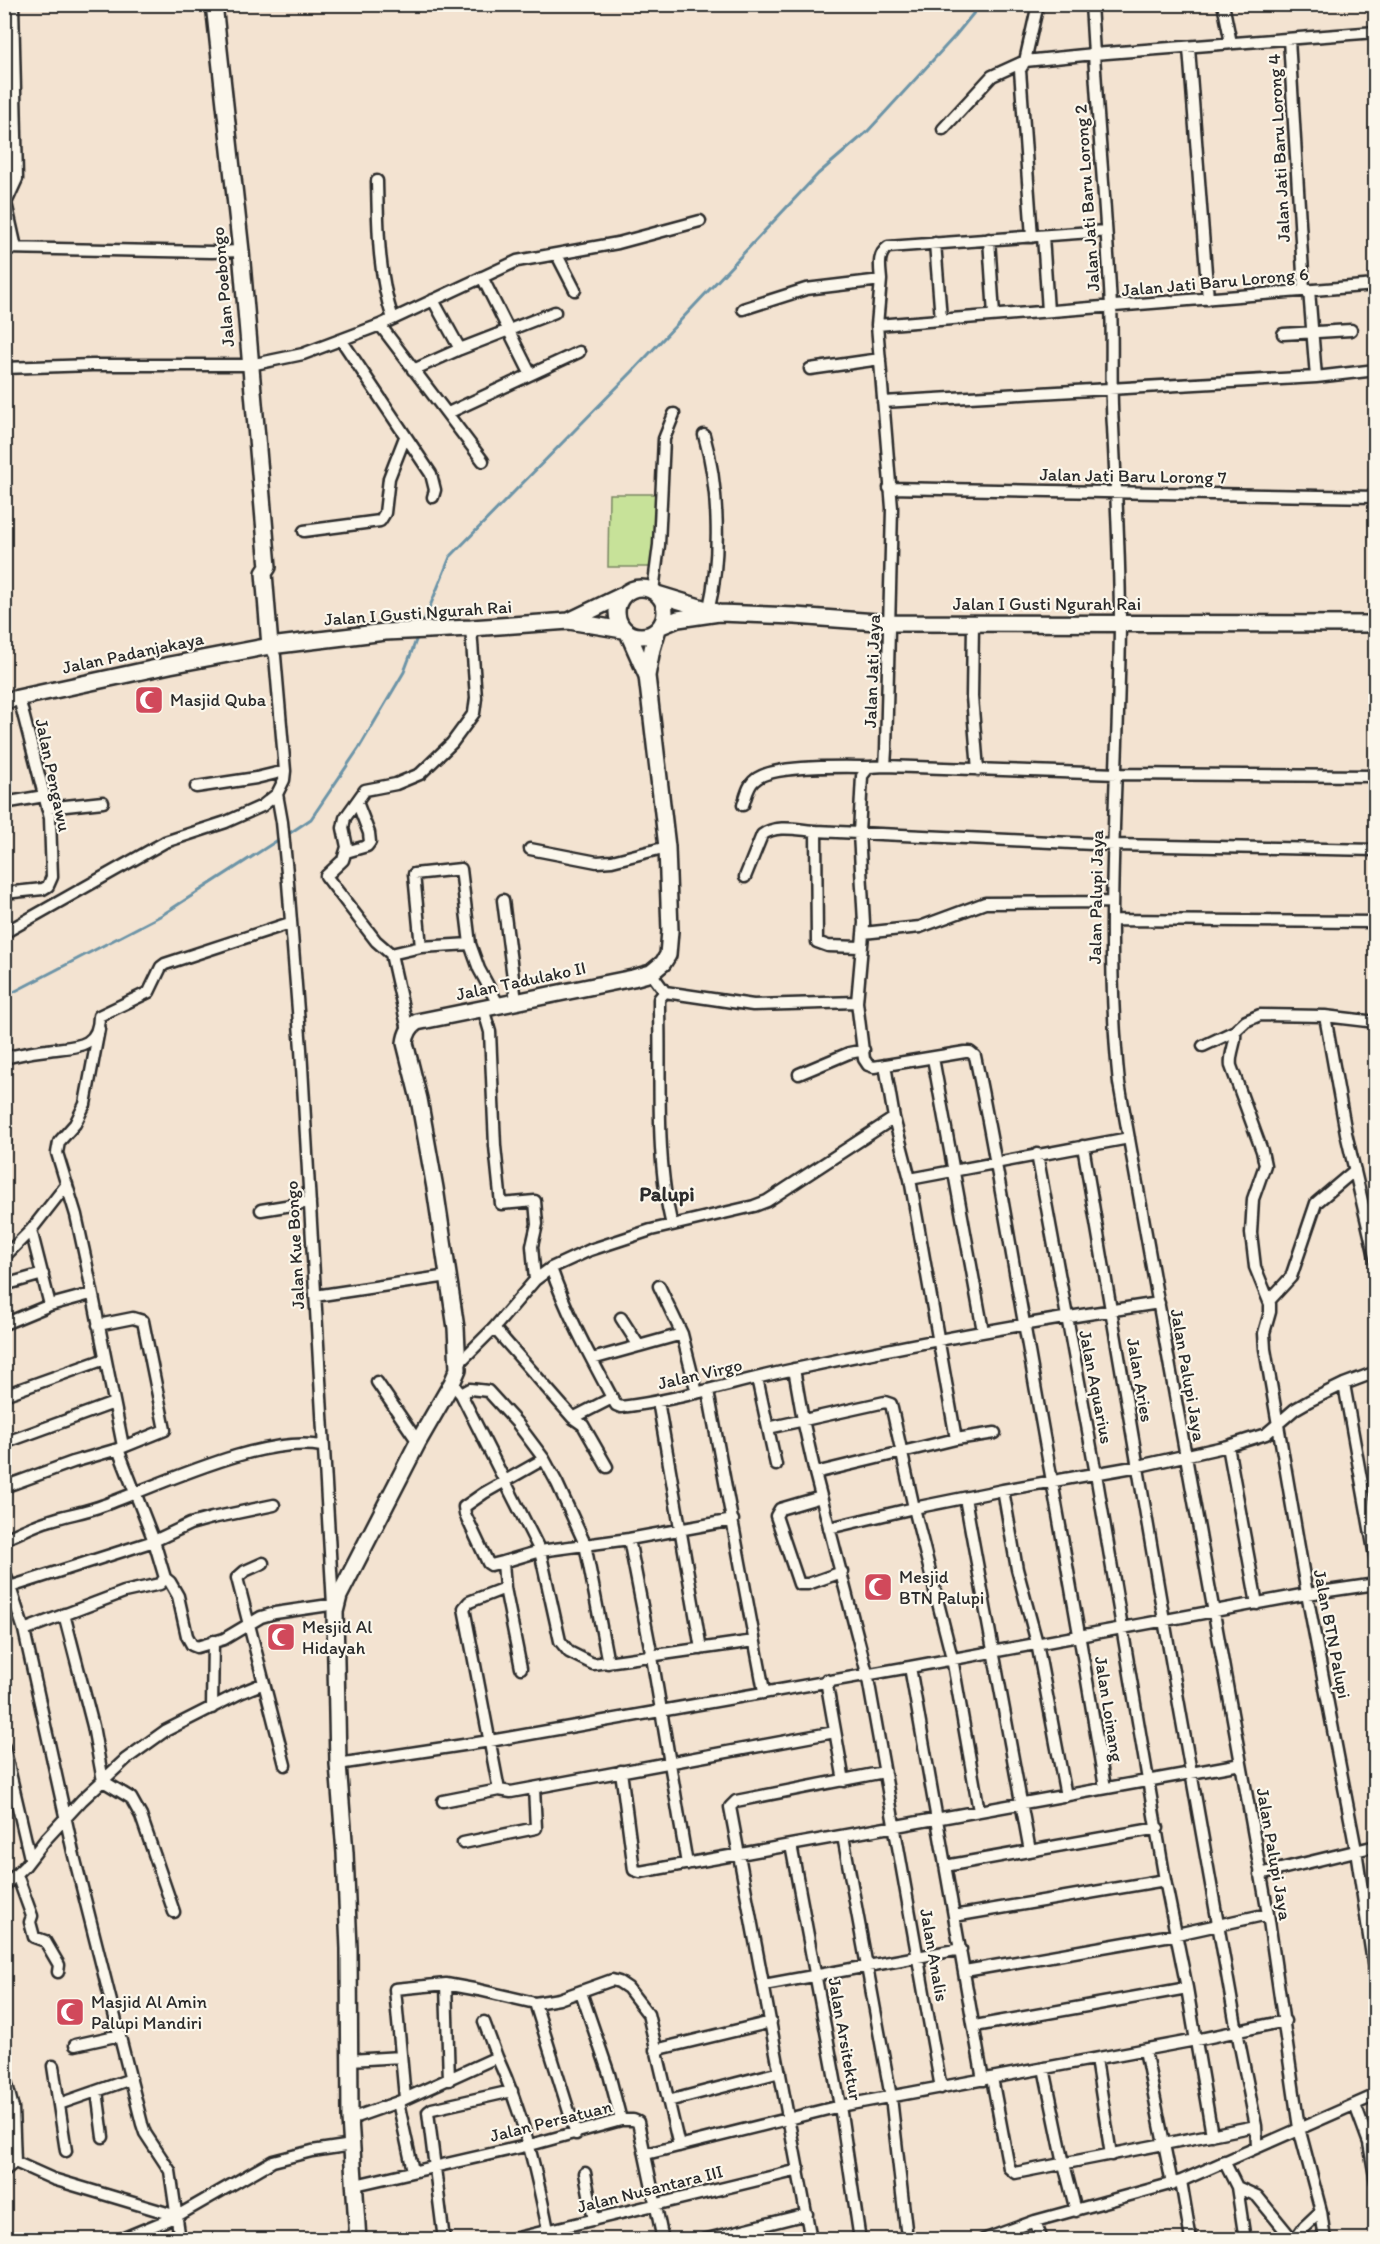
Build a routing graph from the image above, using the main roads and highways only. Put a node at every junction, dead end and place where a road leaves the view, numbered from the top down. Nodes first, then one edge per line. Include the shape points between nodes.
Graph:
1 (214, 4) edge
2 (655, 593) junction
3 (623, 595) junction
4 (714, 611) junction
5 (569, 621) junction
6 (1376, 624) edge
7 (660, 627) junction
8 (626, 632) junction
9 (274, 649) junction
10 (647, 676) junction
11 (12, 700) edge
12 (358, 2240) edge

1 - 9 main road, Jalan Poebongo via 241,251 268,567 264,573
2 - 3 main road via 636,588
2 - 4 main road, Jalan I Gusti Ngurah Rai
2 - 7 main road via 664,606
3 - 5 main road, Jalan I Gusti Ngurah Rai
3 - 8 main road via 616,617
4 - 6 main road, Jalan I Gusti Ngurah Rai via 890,623
4 - 7 main road, Jalan I Gusti Ngurah Rai
5 - 8 main road, Jalan I Gusti Ngurah Rai
5 - 9 main road, Jalan I Gusti Ngurah Rai via 385,632
7 - 8 main road via 641,637
7 - 10 main road
8 - 10 main road
9 - 11 main road, Jalan Padanjakaya via 170,665
10 - 12 main road, Jalan Tadulako II via 667,847 670,945 663,963 651,973 633,978 417,1022 408,1030 405,1043 421,1110 458,1364 457,1389 418,1442 335,1604 338,1764 349,1949 350,2119

